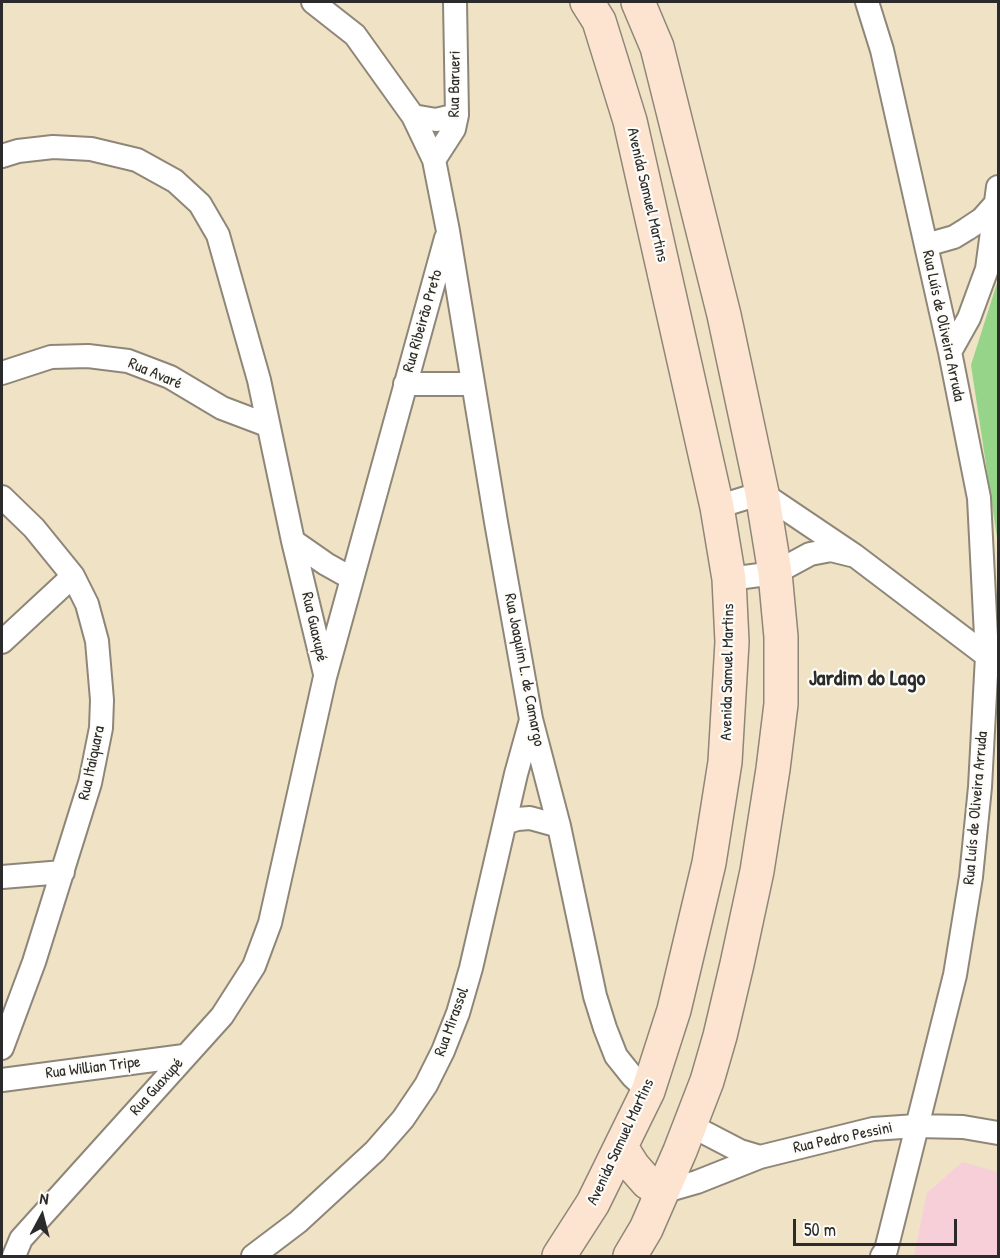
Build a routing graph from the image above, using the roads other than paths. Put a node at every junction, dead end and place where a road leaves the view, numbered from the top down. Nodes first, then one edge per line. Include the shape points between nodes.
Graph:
1 (313, 2) edge
2 (455, 2) edge
3 (587, 2) edge
4 (638, 2) edge
5 (867, 2) edge
6 (457, 115) junction
7 (413, 116) junction
8 (2, 156) edge
9 (434, 160) junction
10 (998, 194) edge
11 (448, 231) junction
12 (926, 244) junction
13 (950, 352) junction
14 (2, 373) edge
15 (405, 384) junction
16 (473, 384) junction
17 (267, 425) junction
18 (762, 493) junction
19 (2, 497) edge
20 (717, 507) junction
21 (293, 541) junction
22 (854, 555) junction
23 (775, 573) junction
24 (73, 576) junction
25 (351, 578) junction
26 (729, 579) junction
27 (2, 642) edge
28 (993, 660) edge
29 (325, 676) junction
30 (531, 719) junction
31 (991, 730) edge
32 (505, 823) junction
33 (559, 826) junction
34 (63, 872) junction
35 (2, 877) edge
36 (2, 1048) edge
37 (184, 1056) junction
38 (2, 1080) edge
39 (648, 1091) junction
40 (690, 1125) junction
41 (916, 1126) junction
42 (999, 1133) edge
43 (621, 1147) junction
44 (760, 1157) junction
45 (662, 1192) junction
46 (884, 1254) edge
47 (249, 1256) edge
48 (14, 1257) edge
49 (559, 1257) edge
50 (630, 1257) edge

1 - 7 street, Rua Ribeirão Preto via 355,35
2 - 6 street, Rua Barueri
3 - 20 main road, Avenida Samuel Martins via 598,21 630,121
4 - 18 main road via 657,46 724,315
5 - 12 street, Rua Luís de Oliveira Arruda via 882,50
6 - 7 street via 436,120
6 - 9 street, Rua Barueri via 454,129
7 - 9 street, Rua Ribeirão Preto
8 - 17 street, Rua Guaxupé via 53,147 102,151 137,160 175,181 200,204 218,235
9 - 11 street, Rua Ribeirão Preto
10 - 12 street via 982,219 967,230
10 - 13 street via 987,269 969,318
11 - 15 street, Rua Ribeirão Preto
11 - 16 street, Rua Joaquim L. de Camargo
12 - 13 street, Rua Luís de Oliveira Arruda
13 - 28 street, Rua Luís de Oliveira Arruda via 979,498
14 - 17 street, Rua Avaré via 51,357 128,361 170,378 222,408
15 - 16 street
15 - 25 street, Rua Ribeirão Preto
16 - 30 street, Rua Joaquim L. de Camargo
17 - 21 street, Rua Guaxupé
18 - 20 street
18 - 22 street
18 - 23 main road
19 - 24 street, Rua Itaiquara via 34,528
20 - 26 main road, Avenida Samuel Martins
21 - 25 street
21 - 29 street, Rua Guaxupé
22 - 23 street via 831,550 810,554
22 - 28 street
23 - 26 street
23 - 40 main road via 781,693 774,769 737,964 707,1081
24 - 27 street
24 - 34 street, Rua Itaiquara via 87,604 97,641 102,709 90,783
25 - 29 street, Rua Ribeirão Preto
26 - 39 main road, Avenida Samuel Martins via 732,642 725,762 709,863 690,946
28 - 31 street, Rua Luís de Oliveira Arruda
29 - 37 street, Rua Guaxupé via 270,923 254,966 222,1016
30 - 32 street, Rua Mirassol
30 - 33 street, Rua Joaquim L. de Camargo
31 - 41 street, Rua Luís de Oliveira Arruda via 955,975
32 - 33 street via 530,818
32 - 47 street, Rua Mirassol via 458,1013 426,1085 404,1119 375,1151 298,1222
33 - 39 street, Rua Joaquim L. de Camargo via 605,1028 616,1056
34 - 35 street
34 - 36 street, Rua Itaiquara
37 - 38 street, Rua Willian Tripe
37 - 48 street, Rua Guaxupé via 21,1239
39 - 40 main road
39 - 43 main road, Avenida Samuel Martins
40 - 44 street
40 - 45 main road
41 - 42 street, Rua Pedro Pessini
41 - 44 street, Rua Pedro Pessini via 873,1129
41 - 46 street, Rua Luís de Oliveira Arruda
43 - 45 main road via 640,1174
43 - 49 main road, Avenida Samuel Martins via 593,1203
44 - 45 street, Rua Pedro Pessini
45 - 50 main road

